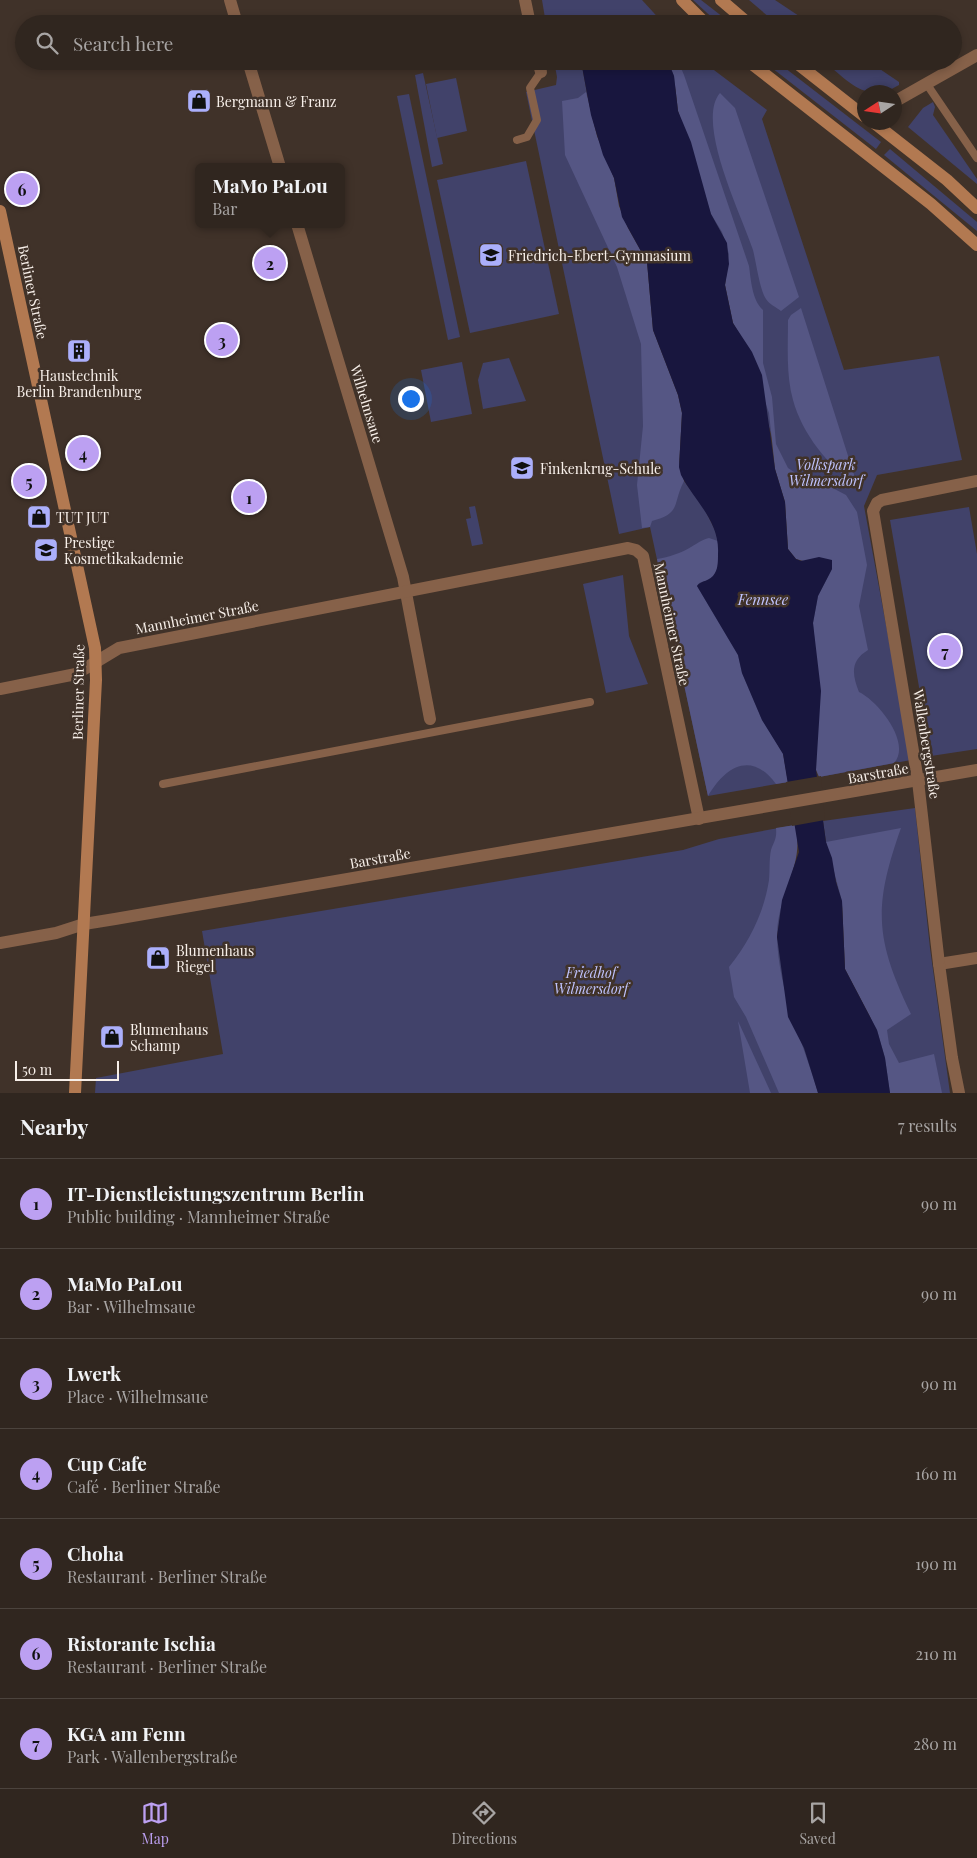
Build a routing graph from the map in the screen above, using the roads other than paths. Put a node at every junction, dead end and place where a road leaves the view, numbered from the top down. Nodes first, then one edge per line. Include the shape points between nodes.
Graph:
1 (230, 0) edge
2 (525, 0) edge
3 (682, 0) edge
4 (721, 0) edge
5 (234, 15) edge
6 (528, 15) edge
7 (697, 15) edge
8 (738, 15) edge
9 (977, 55) edge
10 (962, 63) edge
11 (251, 70) edge
12 (539, 70) edge
13 (760, 70) edge
14 (806, 70) edge
15 (950, 70) edge
16 (926, 83) junction
17 (902, 97) edge
18 (857, 109) edge
19 (884, 130) edge
20 (517, 140) dead end
21 (977, 158) edge
22 (279, 163) edge
23 (977, 208) edge
24 (0, 211) edge
25 (298, 228) edge
26 (977, 245) edge
27 (977, 481) edge
28 (406, 592) junction
29 (95, 662) junction
30 (0, 689) edge
31 (590, 702) dead end
32 (430, 719) joint
33 (433, 734) junction
34 (977, 770) edge
35 (918, 781) junction
36 (163, 784) dead end
37 (699, 819) junction
38 (84, 924) junction
39 (0, 943) edge
40 (977, 958) edge
41 (939, 964) junction
42 (75, 1093) edge
43 (959, 1093) edge

1 - 5 street
2 - 6 street
3 - 7 street
4 - 8 street
9 - 10 street
11 - 22 street
12 - 20 lane via 530,88 537,120 527,137
13 - 26 street via 931,204
14 - 18 street
15 - 16 street
16 - 17 street
16 - 21 lane
19 - 23 street
24 - 29 street, Berliner Straße via 92,629
25 - 28 street, Wilhelmsaue
27 - 35 street, Wallenbergstraße via 882,500 873,511
28 - 29 street, Mannheimer Straße via 119,648
28 - 32 street
28 - 37 street, Mannheimer Straße via 615,550 636,550 643,556
29 - 30 street, Mannheimer Straße via 71,676
29 - 38 street, Berliner Straße
31 - 33 lane
32 - 33 lane
33 - 36 lane
34 - 35 street, Barstraße
35 - 37 street, Barstraße
35 - 41 street, Wallenbergstraße
37 - 38 street, Barstraße
38 - 39 street, Barstraße via 56,933
38 - 42 street, Berliner Straße
40 - 41 street
41 - 43 street, Wallenbergstraße

